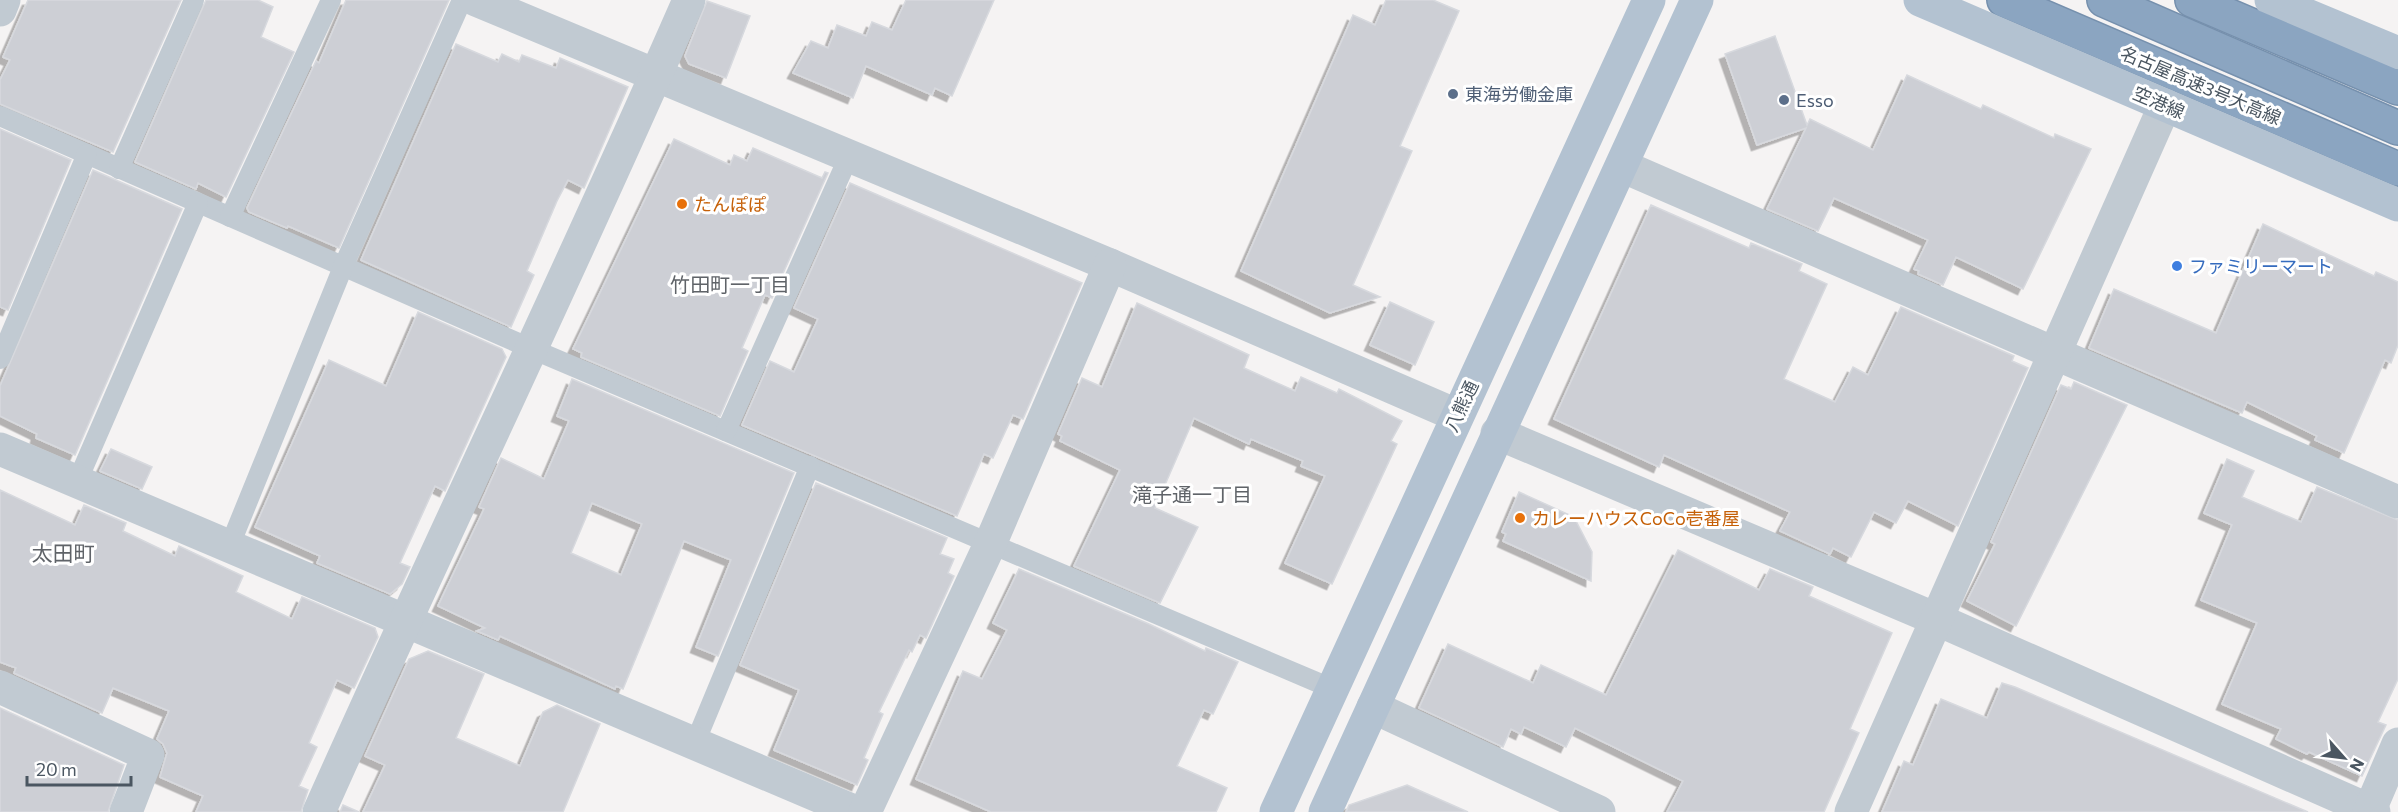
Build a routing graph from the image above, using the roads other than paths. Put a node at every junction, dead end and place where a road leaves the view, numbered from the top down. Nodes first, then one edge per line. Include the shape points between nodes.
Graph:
1 (4, 0) edge
2 (194, 0) edge
3 (331, 0) edge
4 (462, 0) edge
5 (476, 0) edge
6 (689, 0) edge
7 (1648, 0) edge
8 (1697, 0) edge
9 (1920, 0) edge
10 (2004, 0) edge
11 (2104, 0) edge
12 (2192, 0) edge
13 (2271, 0) edge
14 (0, 10) edge
15 (2398, 53) edge
16 (655, 76) junction
17 (2398, 88) edge
18 (2165, 105) junction
19 (0, 116) edge
20 (2398, 128) edge
21 (87, 154) junction
22 (849, 156) junction
23 (1622, 166) junction
24 (119, 169) junction
25 (2398, 169) edge
26 (198, 203) junction
27 (2398, 205) edge
28 (230, 217) junction
29 (1110, 265) junction
30 (343, 267) junction
31 (532, 350) junction
32 (2055, 353) junction
33 (0, 359) edge
34 (1456, 416) junction
35 (726, 431) junction
36 (1497, 433) junction
37 (0, 449) edge
38 (810, 466) junction
39 (77, 482) junction
40 (2398, 502) edge
41 (991, 542) junction
42 (230, 545) junction
43 (405, 619) junction
44 (1936, 619) junction
45 (0, 687) edge
46 (1333, 689) junction
47 (1373, 707) junction
48 (695, 743) junction
49 (2398, 744) edge
50 (2371, 811) edge
51 (126, 812) edge
52 (319, 812) edge
53 (856, 812) edge
54 (865, 812) edge
55 (1276, 812) edge
56 (1325, 812) edge
57 (1599, 812) edge
58 (1851, 812) edge

1 - 14 street
2 - 24 lane
3 - 28 lane
4 - 30 lane
5 - 16 street
6 - 16 street
7 - 34 main road, 八熊通
8 - 23 main road
9 - 18 main road, 空港線
10 - 25 highway, 名古屋高速3号大高線
11 - 20 highway
12 - 17 highway
13 - 15 main road
16 - 22 street
16 - 31 street
18 - 27 main road, 空港線
18 - 32 street
19 - 21 lane
21 - 24 lane
21 - 33 lane
22 - 29 street
22 - 35 lane
23 - 32 street
23 - 36 main road
24 - 26 lane
26 - 28 lane
26 - 39 lane
28 - 30 lane
29 - 34 street
29 - 41 street
30 - 31 lane
30 - 42 lane
31 - 35 lane
31 - 43 street
32 - 40 street
32 - 44 street
34 - 46 main road, 八熊通
35 - 38 lane
36 - 44 street
36 - 47 main road
37 - 39 street
38 - 41 lane
38 - 48 lane
39 - 42 street
41 - 46 lane
41 - 54 street
42 - 43 street
43 - 48 street
43 - 52 street
44 - 50 street
44 - 58 street
45 - 51 street via 148,755
46 - 55 main road, 八熊通
47 - 56 main road
47 - 57 street
48 - 53 street
49 - 50 street

